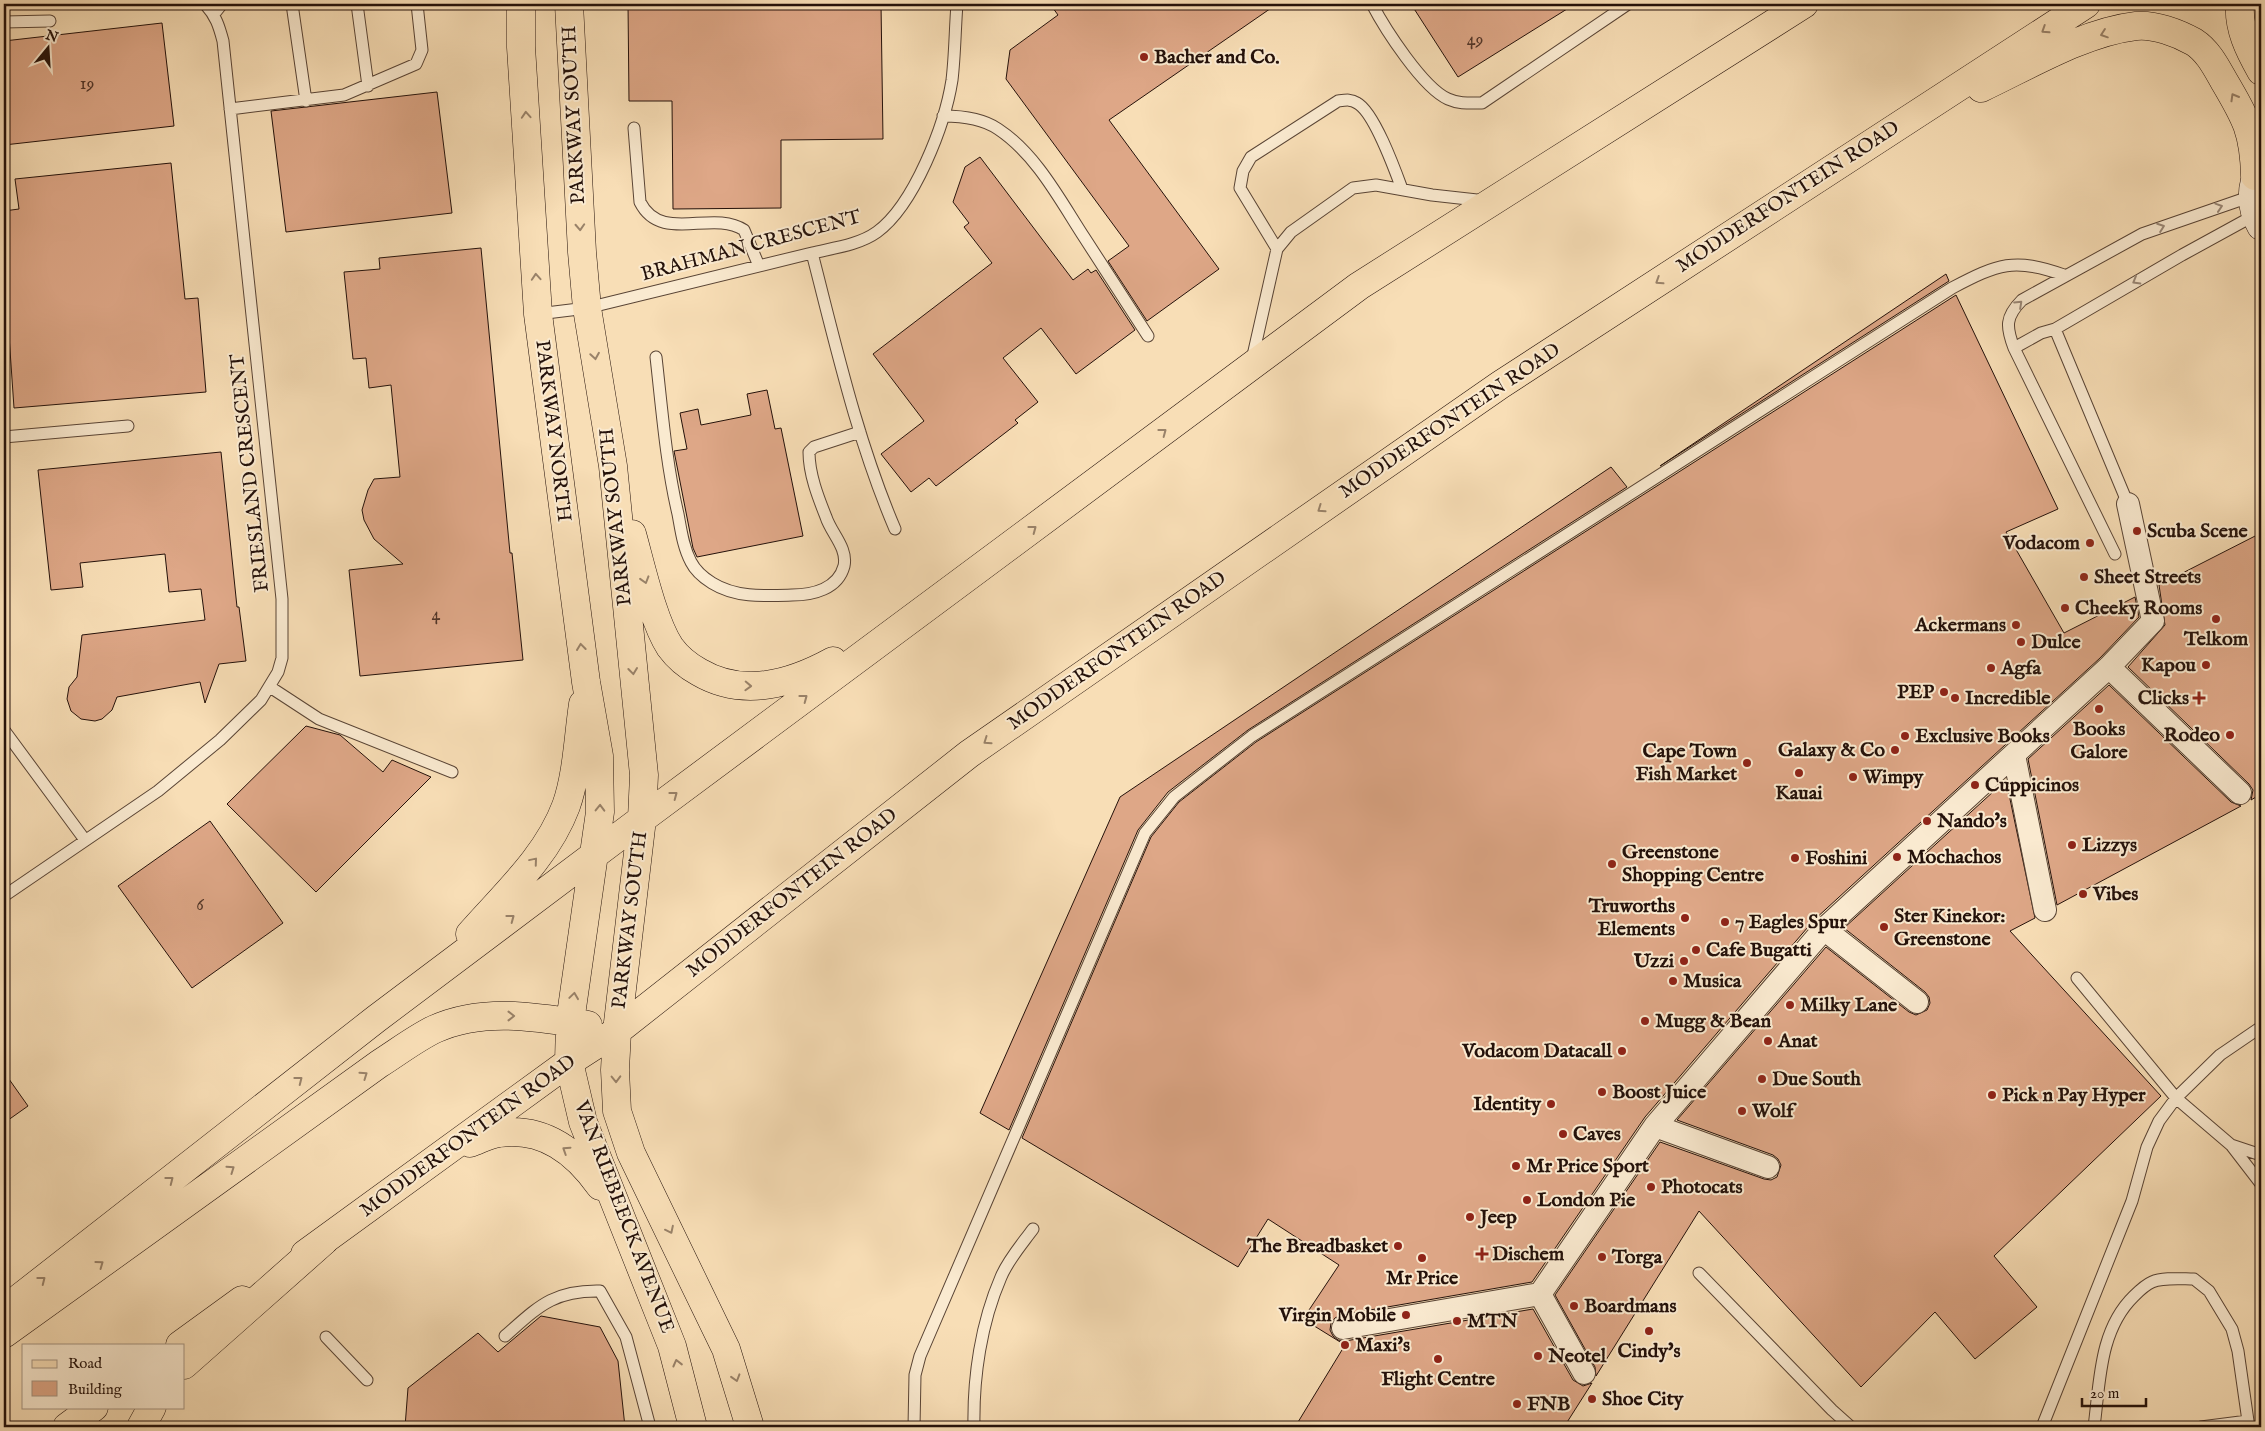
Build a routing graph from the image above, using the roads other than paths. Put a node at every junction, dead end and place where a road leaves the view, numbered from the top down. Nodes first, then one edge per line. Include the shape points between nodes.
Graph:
1 (206, 4) edge
2 (222, 4) edge
3 (292, 4) edge
4 (357, 4) edge
5 (417, 4) edge
6 (521, 4) edge
7 (569, 4) edge
8 (957, 4) edge
9 (1372, 4) edge
10 (1628, 4) edge
11 (1804, 4) edge
12 (2086, 4) edge
13 (2240, 4) edge
14 (214, 14) junction
15 (50, 21) dead end
16 (4, 22) edge
17 (2261, 71) edge
18 (368, 86) junction
19 (306, 101) junction
20 (230, 109) junction
21 (944, 116) junction
22 (634, 128) dead end
23 (1891, 130) junction
24 (1402, 189) junction
25 (2257, 196) edge
26 (1493, 201) junction
27 (1277, 249) junction
28 (812, 254) junction
29 (759, 266) junction
30 (2064, 275) junction
31 (587, 308) junction
32 (538, 314) junction
33 (2055, 329) junction
34 (1148, 336) dead end
35 (2014, 348) junction
36 (656, 357) dead end
37 (1251, 367) junction
38 (128, 426) dead end
39 (860, 432) junction
40 (4, 436) edge
41 (613, 466) junction
42 (2128, 504) joint
43 (895, 528) dead end
44 (1001, 552) junction
45 (2115, 554) dead end
46 (2109, 667) junction
47 (586, 682) junction
48 (270, 687) junction
49 (4, 730) edge
50 (2014, 755) junction
51 (452, 772) dead end
52 (2240, 793) dead end
53 (642, 819) junction
54 (85, 840) junction
55 (593, 856) junction
56 (4, 896) edge
57 (2045, 910) dead end
58 (1824, 929) junction
59 (433, 977) junction
60 (2076, 978) dead end
61 (1917, 1002) dead end
62 (570, 1022) junction
63 (2261, 1027) edge
64 (617, 1031) junction
65 (569, 1062) junction
66 (2176, 1098) junction
67 (1656, 1126) junction
68 (2231, 1145) junction
69 (447, 1152) junction
70 (2261, 1155) edge
71 (1768, 1167) dead end
72 (2261, 1184) edge
73 (621, 1213) junction
74 (1033, 1229) dead end
75 (324, 1241) junction
76 (1699, 1273) dead end
77 (1540, 1294) junction
78 (4, 1310) edge
79 (1343, 1328) dead end
80 (4, 1334) edge
81 (506, 1336) dead end
82 (326, 1337) dead end
83 (181, 1344) edge
84 (185, 1364) edge
85 (1584, 1374) dead end
86 (366, 1380) dead end
87 (93, 1408) edge
88 (151, 1408) edge
89 (2248, 1424) edge
90 (66, 1427) edge
91 (141, 1427) edge
92 (650, 1427) edge
93 (693, 1427) edge
94 (750, 1427) edge
95 (914, 1427) edge
96 (974, 1427) edge
97 (1851, 1427) edge
98 (2042, 1427) edge
99 (2094, 1427) edge
100 (2202, 1427) edge

1 - 14 lane, FRIESLAND CRESCENT
2 - 14 lane
3 - 19 lane
4 - 18 lane
5 - 18 lane via 422,39 420,58 416,64
32 -> 6 main road, PARKWAY NORTH
7 -> 31 main road, PARKWAY SOUTH
8 - 21 lane, BRAHMAN CRESCENT via 952,80
9 - 10 lane via 1425,82 1446,99 1462,104 1482,103
11 - 26 main road
12 -> 23 main road, MODDERFONTEIN ROAD
13 - 17 main road via 2243,35
14 - 20 lane, FRIESLAND CRESCENT via 223,41
15 - 16 lane
18 - 19 lane via 344,95
19 - 20 lane
20 - 48 lane, FRIESLAND CRESCENT via 282,598 282,658
21 - 28 lane, BRAHMAN CRESCENT via 923,168 889,221 876,233
21 - 34 lane via 964,116 980,121 998,129 1019,146 1050,184
22 - 29 lane via 640,202 645,211 659,222 721,223 740,227
25 -> 23 main road via 2255,149 2247,120 2210,57 2195,43 2170,31 2138,26 2108,32 2068,47
23 -> 64 main road, MODDERFONTEIN ROAD via 1500,385 969,754
24 - 26 lane
24 - 27 lane via 1376,185 1353,188 1291,232
24 - 27 lane via 1385,143 1360,104 1338,100 1251,157 1243,170 1240,188
30 -> 25 lane via 2142,234
25 -> 33 lane via 2182,255
26 - 37 main road via 1359,286
27 - 37 lane
28 - 29 lane, BRAHMAN CRESCENT
28 - 39 lane
29 - 31 lane, BRAHMAN CRESCENT
35 -> 30 lane via 2008,332 2013,309
30 - 95 lane via 2013,264 1997,266 1952,288 1252,736 1174,797 1145,833 920,1356 915,1375
31 - 32 lane, BRAHMAN CRESCENT
31 -> 41 main road, PARKWAY SOUTH
47 -> 32 main road, PARKWAY NORTH
33 - 35 lane
33 - 42 lane
35 - 45 lane
36 - 39 lane via 670,478 683,540 698,571 725,590 742,595 795,596 818,592 835,582 844,558 826,519 812,473 810,452 820,444
44 -> 37 main road
38 - 40 lane
39 - 43 lane via 877,486
41 -> 44 main road via 646,583 670,646 692,668 712,679 733,685 768,686 814,672
41 -> 53 main road, PARKWAY SOUTH via 643,752
42 - 46 street via 2152,621
53 -> 44 main road
46 - 50 street
46 - 52 street
55 -> 47 main road, PARKWAY NORTH via 600,812 599,756
59 -> 47 main road via 536,859 555,832 572,783
48 - 51 lane via 320,720
48 - 54 lane, FRIESLAND CRESCENT via 220,740 158,790
49 - 54 lane
50 - 57 street
50 - 58 street
53 - 55 main road
53 - 64 main road, PARKWAY SOUTH
54 - 56 lane, FRIESLAND CRESCENT
59 -> 55 main road
62 -> 55 main road, VAN RIEBEECK AVENUE
58 - 61 street
58 - 67 street
78 -> 59 main road
60 - 66 lane
62 - 64 main road
62 - 65 main road, VAN RIEBEECK AVENUE
80 -> 62 main road via 371,1069 435,1029 458,1020 505,1016
63 - 66 lane via 2220,1054
64 - 65 main road, MODDERFONTEIN ROAD
64 -> 94 main road, VAN RIEBEECK AVENUE via 617,1111 624,1135 726,1349
65 - 69 main road, MODDERFONTEIN ROAD
65 - 73 main road, VAN RIEBEECK AVENUE via 583,1122
66 - 68 lane
66 - 98 lane via 2159,1121 2147,1147 2132,1201
67 - 71 street
67 - 77 street
68 - 70 lane
68 - 72 lane
73 -> 69 main road via 585,1165 568,1150 534,1135 498,1133
69 - 75 main road, MODDERFONTEIN ROAD
93 -> 73 main road, VAN RIEBEECK AVENUE via 672,1346
74 - 96 lane via 1001,1276 984,1328 974,1392
75 - 83 main road, MODDERFONTEIN ROAD
75 - 84 main road
76 - 97 lane
77 - 79 street
77 - 85 street
81 - 92 lane via 548,1300 576,1292 600,1291 626,1337
82 - 86 lane
87 - 90 main road
88 - 91 main road
89 - 99 lane via 2232,1329 2209,1291 2194,1279 2153,1282 2126,1304 2116,1319 2104,1352
89 - 100 lane

